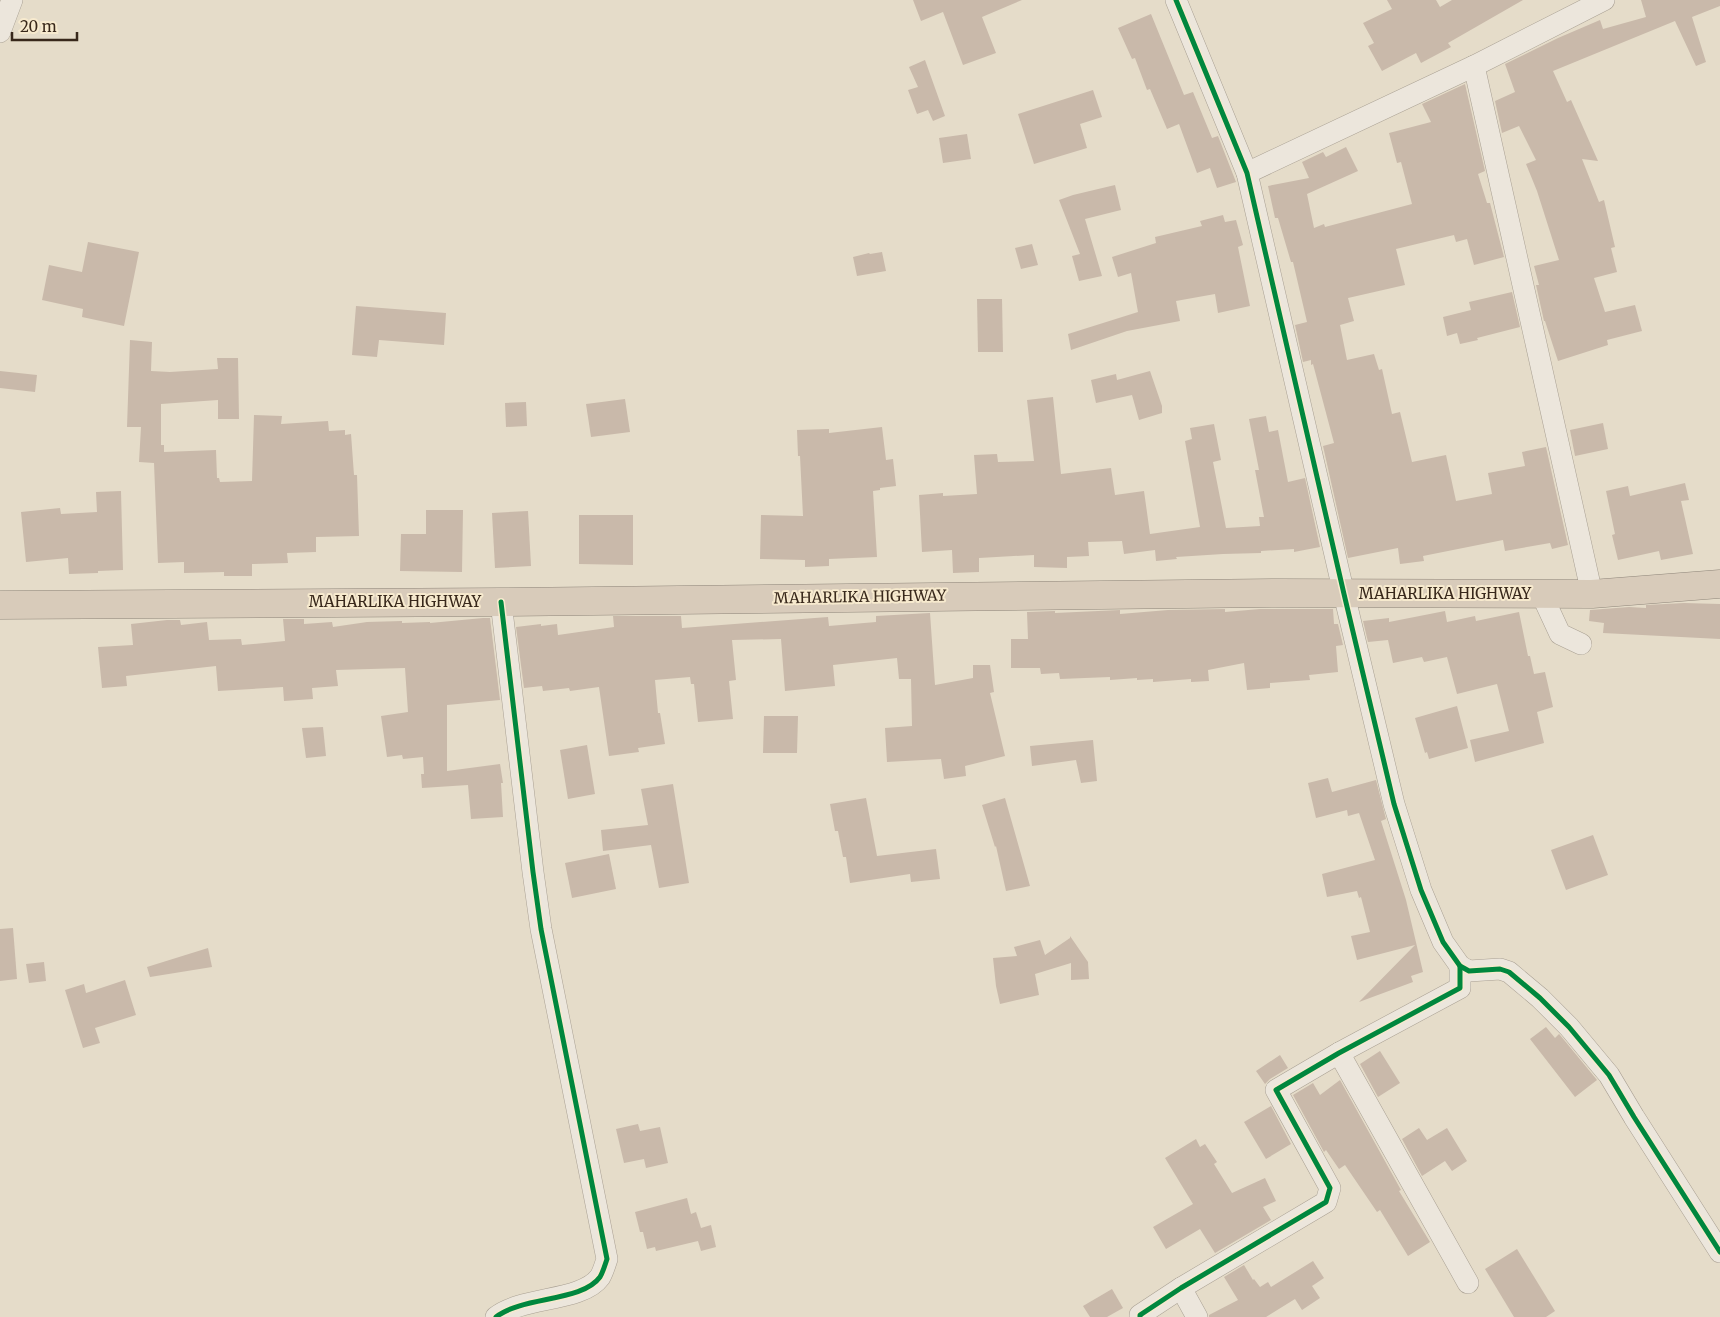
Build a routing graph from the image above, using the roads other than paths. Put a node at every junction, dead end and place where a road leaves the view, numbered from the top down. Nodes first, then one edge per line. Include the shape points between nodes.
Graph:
1 (12, 0) edge
2 (1176, 0) edge
3 (1604, 0) edge
4 (0, 32) edge
5 (1474, 66) junction
6 (1247, 173) junction
7 (1720, 584) edge
8 (1344, 594) junction
9 (1541, 594) junction
10 (1592, 594) junction
11 (501, 602) junction
12 (0, 604) edge
13 (1581, 644) dead end
14 (1460, 966) junction
15 (1339, 1052) junction
16 (1720, 1252) edge
17 (1468, 1283) dead end
18 (1181, 1288) junction
19 (496, 1317) edge
20 (1140, 1317) edge
21 (1197, 1317) edge

1 - 4 street
2 - 6 street
3 - 5 street
5 - 6 street
5 - 10 street
6 - 8 street
7 - 10 highway, MAHARLIKA HIGHWAY
8 - 9 highway, MAHARLIKA HIGHWAY
8 - 11 highway, MAHARLIKA HIGHWAY via 1275,592
8 - 14 street via 1394,804 1421,890 1443,942
9 - 10 highway, MAHARLIKA HIGHWAY
9 - 13 street via 1560,634
11 - 12 highway, MAHARLIKA HIGHWAY
11 - 19 street via 541,929 607,1260 600,1278 576,1293 526,1303
14 - 15 street via 1460,988
14 - 16 street via 1470,971 1500,969 1509,972 1569,1027 1610,1075
15 - 17 street
15 - 18 street via 1276,1090 1330,1188 1326,1202
18 - 20 street
18 - 21 street

